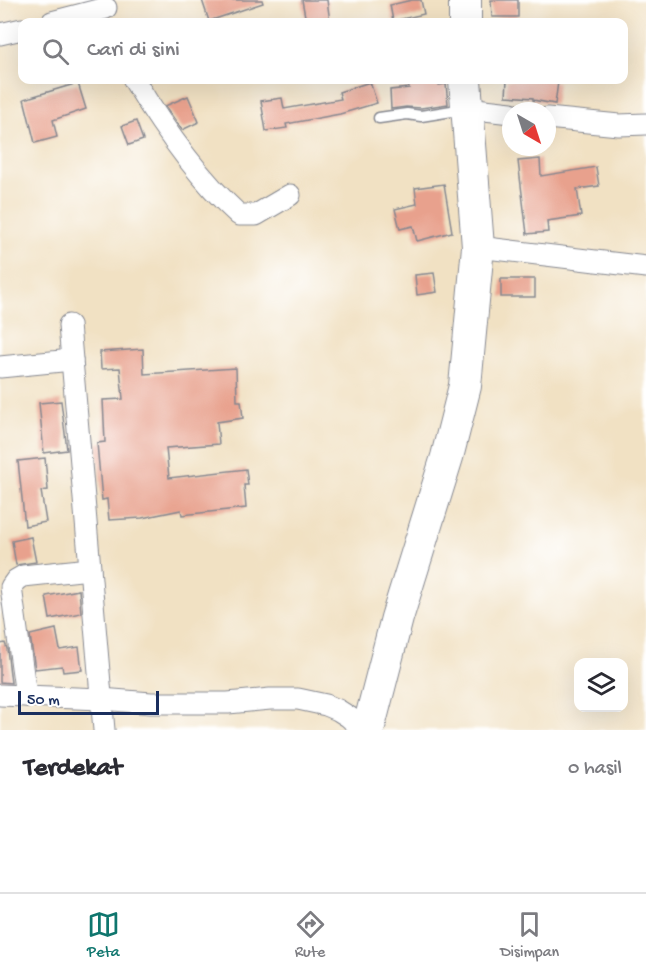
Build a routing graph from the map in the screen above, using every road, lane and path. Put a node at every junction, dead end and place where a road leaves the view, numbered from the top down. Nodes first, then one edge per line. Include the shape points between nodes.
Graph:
1 (465, 0) edge
2 (107, 10) edge
3 (70, 18) edge
4 (465, 18) edge
5 (18, 29) edge
6 (0, 34) edge
7 (137, 84) edge
8 (466, 94) edge
9 (502, 109) edge
10 (379, 118) dead end
11 (556, 118) edge
12 (646, 124) edge
13 (290, 195) dead end
14 (478, 247) junction
15 (646, 267) edge
16 (69, 325) dead end
17 (72, 360) junction
18 (0, 367) edge
19 (90, 569) junction
20 (0, 695) edge
21 (26, 696) junction
22 (101, 699) junction
23 (363, 724) edge
24 (104, 730) edge

1 - 4 street
2 - 3 street
5 - 6 street
7 - 13 street via 165,129 239,215 256,215
8 - 9 street
8 - 10 lane via 421,116
8 - 14 street
11 - 12 street
14 - 15 street
14 - 23 street via 465,386 447,457
16 - 17 street
17 - 18 street
17 - 19 street
19 - 21 street via 23,576 11,587
19 - 22 street
20 - 21 street
21 - 22 street
22 - 23 street via 228,703 297,699 326,705
22 - 24 street

